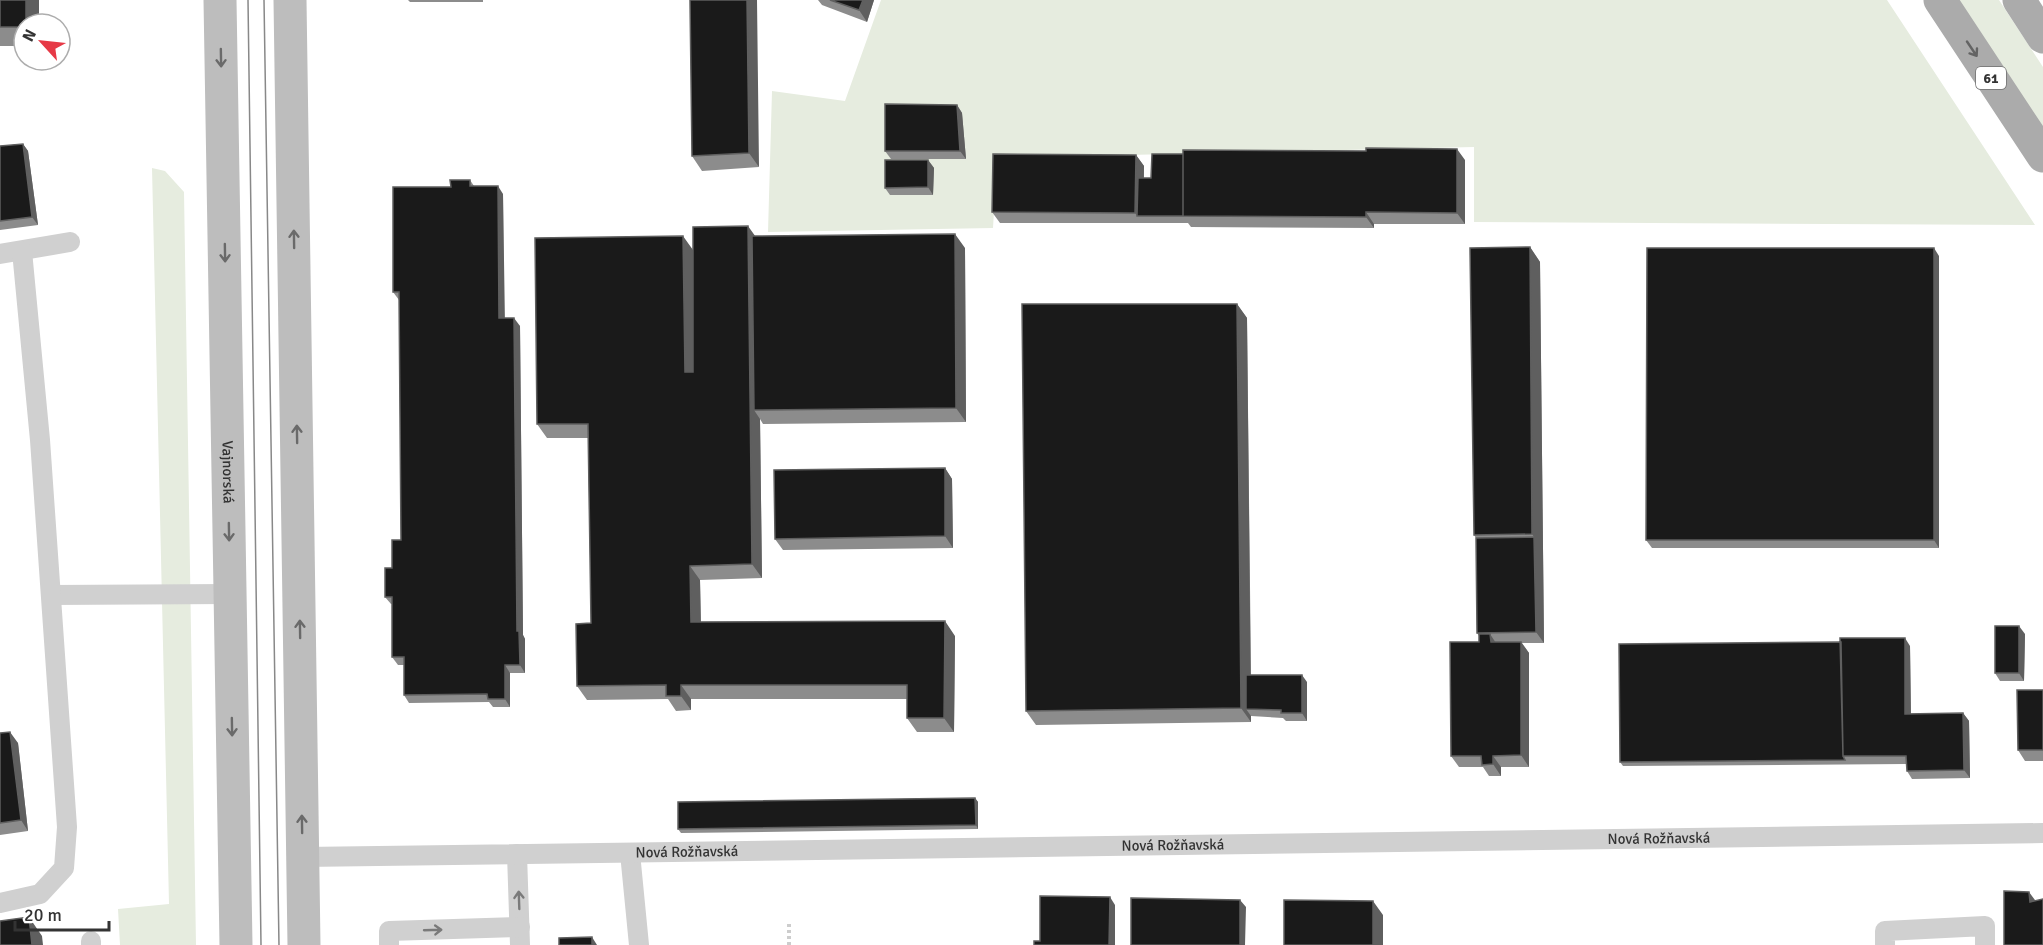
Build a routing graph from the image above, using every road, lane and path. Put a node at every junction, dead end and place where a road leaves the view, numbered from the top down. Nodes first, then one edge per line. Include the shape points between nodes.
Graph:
1 (220, 0) edge
2 (290, 0) edge
3 (1940, 0) edge
4 (2019, 0) edge
5 (2043, 37) edge
6 (2043, 156) edge
7 (70, 242) dead end
8 (22, 251) junction
9 (0, 254) edge
10 (230, 594) junction
11 (51, 595) junction
12 (2043, 833) edge
13 (630, 853) junction
14 (517, 854) junction
15 (303, 857) junction
16 (0, 903) edge
17 (789, 922) dead end
18 (494, 928) junction
19 (520, 936) edge
20 (236, 945) edge
21 (304, 945) edge
22 (389, 945) edge
23 (483, 945) edge
24 (639, 945) edge
25 (789, 945) edge
26 (1885, 945) edge
27 (1985, 945) edge

1 -> 10 main road, Vajnorská
15 -> 2 main road
3 -> 6 main road, 61
4 - 5 main road
7 - 8 lane
8 - 9 lane
8 - 11 lane
10 - 11 lane
10 -> 20 main road, Vajnorská
11 - 16 lane via 67,827 64,868 40,894
12 - 13 lane, Nová Rožňavská
13 - 14 lane, Nová Rožňavská
13 - 24 lane
14 - 15 lane, Nová Rožňavská
19 -> 14 lane
15 - 21 main road
17 - 25 path
18 - 19 lane
22 -> 18 lane via 389,931
18 - 23 lane
26 - 27 lane via 1885,931 1985,926

